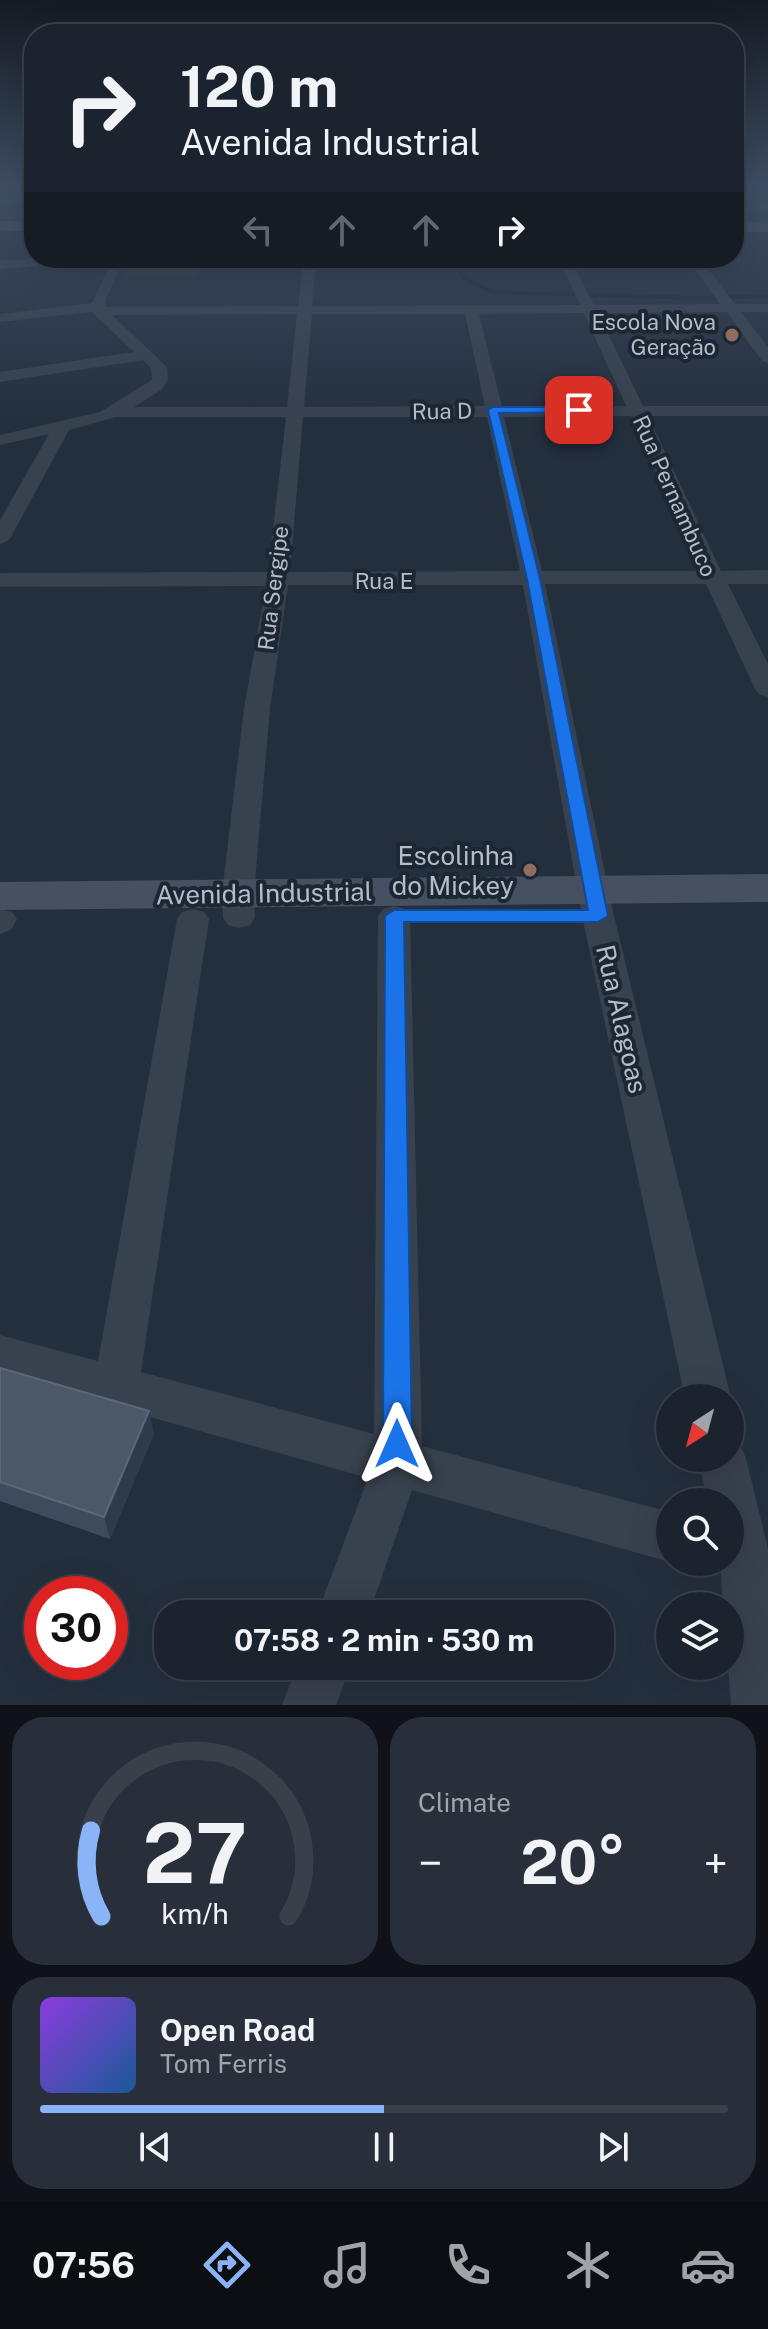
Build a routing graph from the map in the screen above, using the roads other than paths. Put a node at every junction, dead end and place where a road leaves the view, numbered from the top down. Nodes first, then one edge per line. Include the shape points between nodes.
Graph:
1 (114, 268) edge
2 (309, 268) edge
3 (569, 268) edge
4 (700, 268) edge
5 (583, 298) junction
6 (722, 300) junction
7 (768, 308) edge
8 (99, 309) junction
9 (303, 310) junction
10 (471, 310) junction
11 (0, 318) edge
12 (148, 355) junction
13 (768, 358) edge
14 (0, 377) edge
15 (493, 410) junction
16 (637, 410) junction
17 (768, 411) edge
18 (116, 412) junction
19 (292, 413) junction
20 (61, 428) junction
21 (0, 440) edge
22 (0, 539) edge
23 (768, 577) edge
24 (711, 578) junction
25 (533, 579) junction
26 (0, 580) edge
27 (278, 581) junction
28 (768, 689) edge
29 (768, 888) edge
30 (596, 902) junction
31 (238, 905) junction
32 (0, 914) edge
33 (768, 914) edge
34 (394, 916) junction
35 (193, 919) junction
36 (0, 1355) edge
37 (705, 1384) edge
38 (116, 1387) junction
39 (398, 1463) junction
40 (726, 1472) edge
41 (656, 1533) edge
42 (748, 1558) edge
43 (348, 1600) edge
44 (319, 1680) edge
45 (309, 1705) edge
46 (758, 1705) edge

1 - 8 street
2 - 9 street, Rua Sergipe
3 - 5 street, Rua Pernambuco
4 - 6 street
5 - 6 street
5 - 10 street
5 - 16 street, Rua Pernambuco
6 - 7 street
6 - 13 street
8 - 9 street
8 - 11 street
8 - 12 street
9 - 10 street
9 - 19 street, Rua Sergipe
10 - 15 street, Rua Alagoas
12 - 14 street
12 - 18 street via 159,367 160,380
15 - 16 street, Rua D
15 - 19 street, Rua D
15 - 25 street, Rua Alagoas
16 - 17 street, Rua D
16 - 24 street, Rua Pernambuco
18 - 19 street, Rua D
18 - 20 street
19 - 27 street, Rua Sergipe
20 - 21 street
20 - 22 street
23 - 24 street, Rua E
24 - 25 street, Rua E
24 - 28 street, Rua Pernambuco
25 - 27 street, Rua E
25 - 30 street, Rua Alagoas
26 - 27 street, Rua E
27 - 31 street, Rua Sergipe via 257,708
29 - 30 street, Avenida Industrial
30 - 31 street, Avenida Industrial
30 - 33 street, Avenida Industrial
30 - 34 street, Avenida Industrial
30 - 37 street, Rua Alagoas
31 - 32 street, Avenida Industrial
31 - 34 street, Avenida Industrial
31 - 35 street, Avenida Industrial
32 - 35 street, Avenida Industrial
34 - 39 street
35 - 38 street
36 - 38 street
38 - 39 street
39 - 41 street
39 - 43 street
40 - 42 street
42 - 46 street
44 - 45 street

